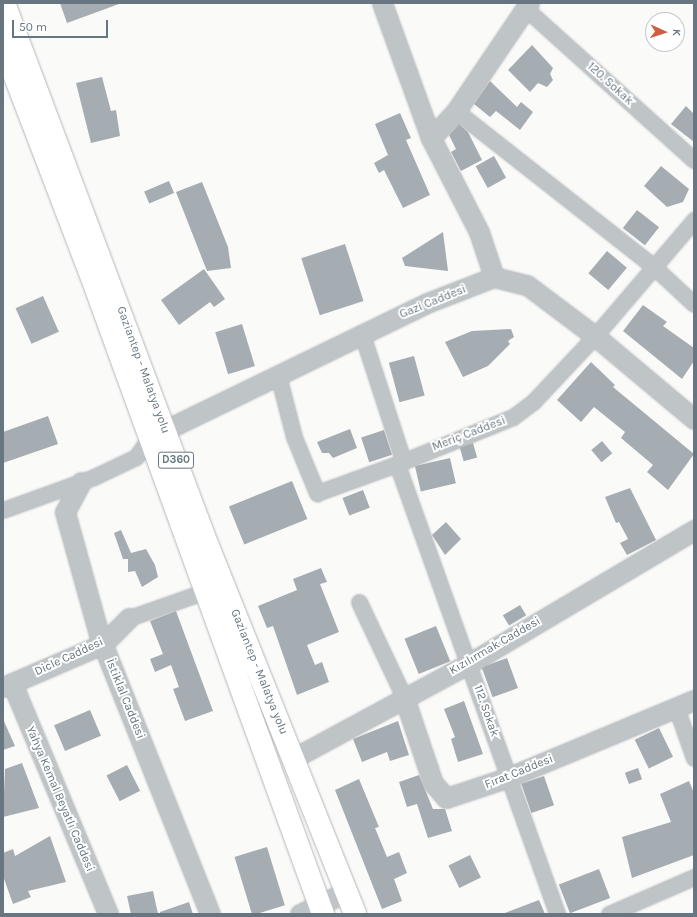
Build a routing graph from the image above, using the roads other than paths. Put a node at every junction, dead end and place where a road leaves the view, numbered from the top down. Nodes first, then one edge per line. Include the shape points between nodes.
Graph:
1 (4, 3) edge
2 (382, 3) edge
3 (527, 6) edge
4 (3, 45) edge
5 (456, 111) junction
6 (431, 138) junction
7 (694, 160) edge
8 (694, 220) edge
9 (654, 267) junction
10 (494, 277) junction
11 (694, 304) edge
12 (362, 334) junction
13 (596, 336) junction
14 (278, 375) junction
15 (694, 419) edge
16 (158, 434) junction
17 (400, 462) junction
18 (81, 482) junction
19 (3, 510) edge
20 (694, 530) edge
21 (206, 592) junction
22 (359, 602) dead end
23 (129, 618) joint
24 (103, 644) junction
25 (470, 663) junction
26 (7, 685) edge
27 (404, 697) junction
28 (694, 700) edge
29 (676, 707) junction
30 (294, 758) junction
31 (694, 758) edge
32 (509, 777) junction
33 (694, 877) edge
34 (346, 892) junction
35 (321, 909) edge
36 (108, 914) edge
37 (210, 914) edge
38 (300, 914) edge
39 (355, 914) edge
40 (557, 914) edge
41 (609, 914) edge

1 - 16 highway, Gaziantep - Malatya yolu / D360
2 - 6 street
3 - 5 street
3 - 7 street, 120. Sokak
4 - 16 highway, Gaziantep - Malatya yolu / D360
5 - 6 street
5 - 9 street
6 - 10 street via 478,232
8 - 9 street, Meriç Caddesi
9 - 11 street
9 - 13 street, Meriç Caddesi
10 - 12 street, Gazi Caddesi via 427,303
10 - 13 street via 527,285
12 - 14 street, Gazi Caddesi
12 - 17 street, 112. Sokak
13 - 15 street
13 - 17 street, Meriç Caddesi via 534,401 513,417
14 - 16 street, Gazi Caddesi
14 - 17 street, Meriç Caddesi via 294,437 317,493
16 - 18 street via 136,457
16 - 21 highway, Gaziantep - Malatya yolu / D360
16 - 30 highway, Gaziantep - Malatya yolu / D360
17 - 25 street, 112. Sokak
18 - 19 street
18 - 24 street, İstiklal Caddesi via 66,512
20 - 25 street, Kızılırmak Caddesi
21 - 23 street
21 - 35 highway, Gaziantep - Malatya yolu / D360
22 - 27 street
23 - 24 street, Dicle Caddesi
24 - 26 street, Dicle Caddesi
24 - 37 street, İstiklal Caddesi
25 - 27 street, Kızılırmak Caddesi
25 - 32 street, 112. Sokak
26 - 36 street, Yahya Kemal Beyatlı Caddesi
27 - 30 street, Kızılırmak Caddesi
27 - 32 street, Fırat Caddesi via 433,783 446,798
28 - 29 street, Fırat Caddesi
29 - 31 street
29 - 32 street, Fırat Caddesi
30 - 34 highway, Gaziantep - Malatya yolu / D360
32 - 40 street, 112. Sokak
33 - 41 street
34 - 35 street
34 - 39 highway, Gaziantep - Malatya yolu / D360
35 - 38 street

